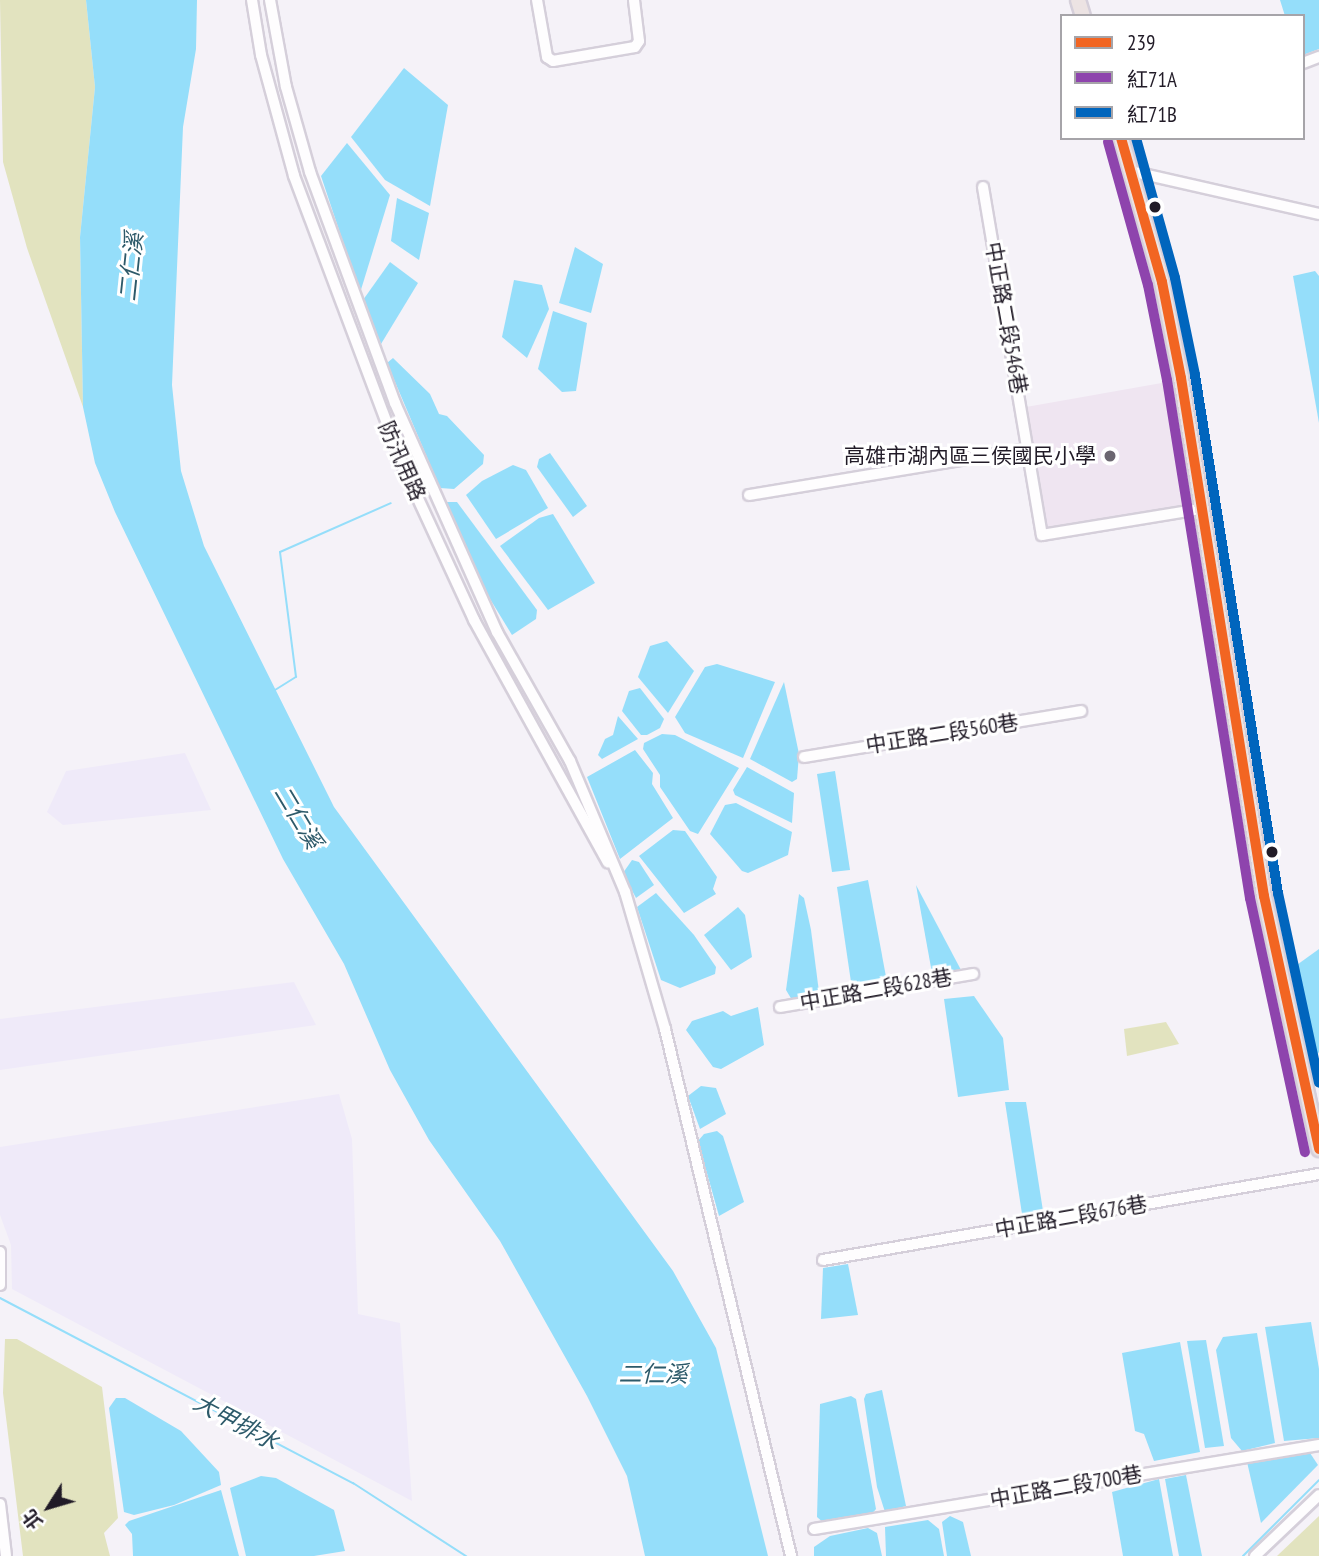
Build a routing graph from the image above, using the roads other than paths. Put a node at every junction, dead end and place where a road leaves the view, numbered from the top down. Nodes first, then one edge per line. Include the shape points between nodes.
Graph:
1 (252, 0) edge
2 (270, 0) edge
3 (537, 0) edge
4 (634, 0) edge
5 (1122, 140) edge
6 (1130, 171) junction
7 (983, 187) dead end
8 (1319, 214) edge
9 (1028, 449) junction
10 (749, 495) dead end
11 (1201, 509) junction
12 (1081, 711) dead end
13 (804, 757) dead end
14 (625, 892) junction
15 (973, 974) dead end
16 (780, 1007) dead end
17 (1319, 1149) edge
18 (1319, 1174) edge
19 (0, 1252) edge
20 (823, 1260) dead end
21 (0, 1285) edge
22 (1319, 1445) edge
23 (1319, 1495) edge
24 (0, 1504) edge
25 (814, 1529) dead end
26 (6, 1556) edge
27 (791, 1556) edge
28 (1255, 1556) edge

1 - 14 street, 防汛用路 via 261,55 294,176 402,464 474,620
2 - 14 street via 286,87 310,172 395,403 497,632 575,772
3 - 4 street via 548,57 553,61 635,47 639,41
5 - 6 main road
6 - 8 street
6 - 11 main road via 1162,282
7 - 9 street, 中正路二段546巷
9 - 10 street
9 - 11 street, 中正路二段546巷 via 1042,535
11 - 17 main road via 1264,896
12 - 13 street, 中正路二段560巷
14 - 27 street via 668,1042
15 - 16 street, 中正路二段628巷
18 - 20 street, 中正路二段676巷
19 - 21 street
22 - 25 street, 中正路二段700巷
23 - 28 street
24 - 26 street

